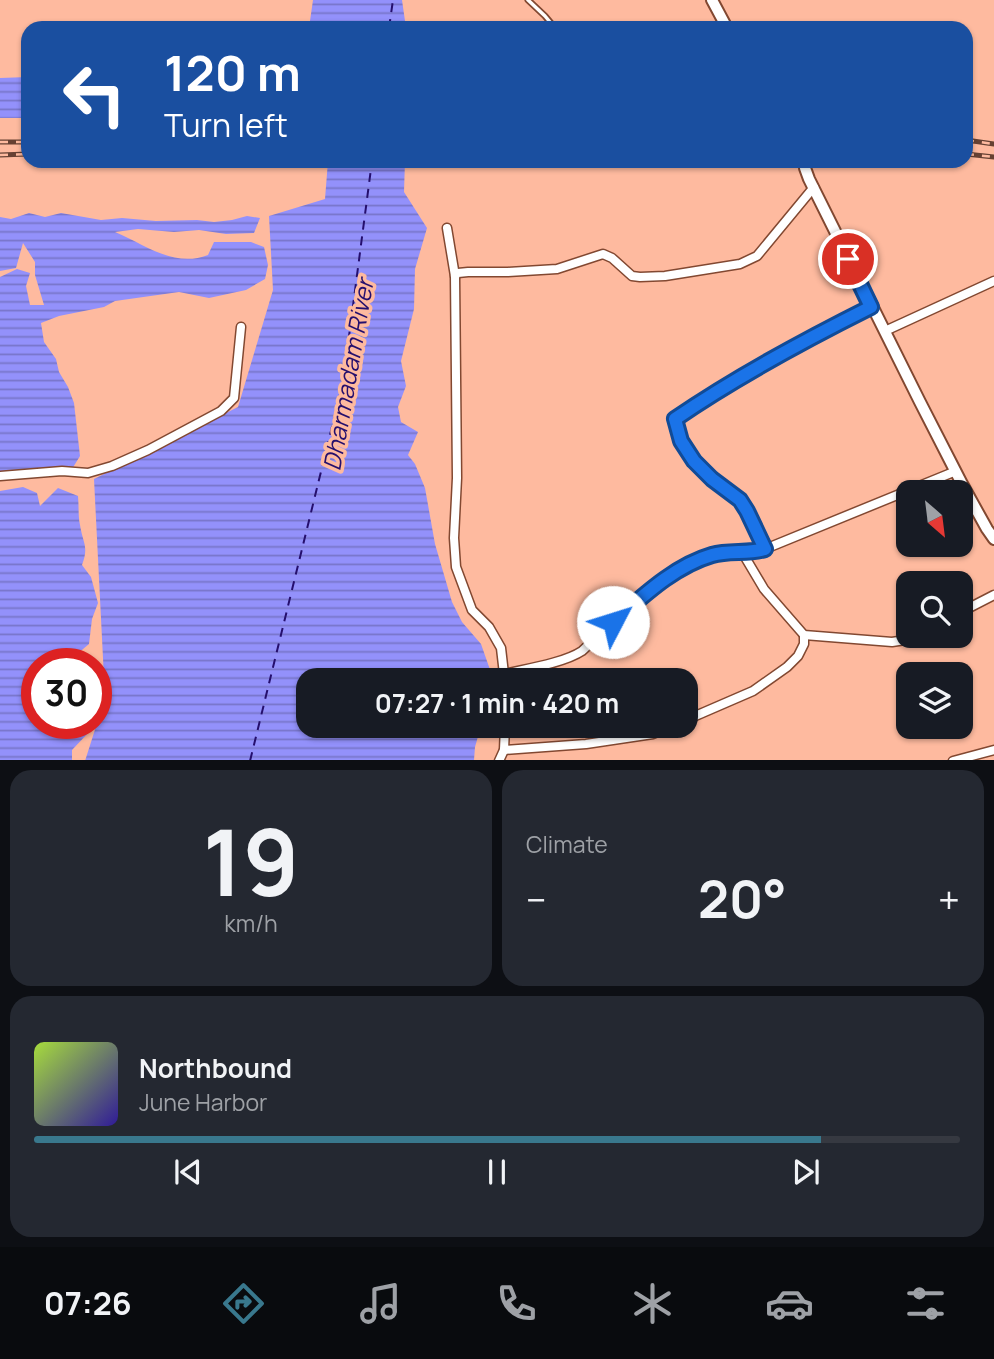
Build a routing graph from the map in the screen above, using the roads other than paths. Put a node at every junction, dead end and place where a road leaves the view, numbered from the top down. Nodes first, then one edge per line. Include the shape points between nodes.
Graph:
1 (527, 0) edge
2 (712, 0) edge
3 (549, 21) edge
4 (723, 21) edge
5 (806, 168) edge
6 (814, 187) junction
7 (447, 228) dead end
8 (455, 276) junction
9 (994, 281) edge
10 (871, 307) junction
11 (241, 327) dead end
12 (885, 331) junction
13 (956, 471) junction
14 (0, 476) edge
15 (990, 527) edge
16 (994, 539) edge
17 (765, 549) junction
18 (741, 552) junction
19 (994, 595) edge
20 (973, 606) edge
21 (804, 635) junction
22 (896, 641) edge
23 (503, 668) edge
24 (533, 668) edge
25 (698, 715) edge
26 (504, 738) edge
27 (626, 738) edge
28 (504, 750) junction
29 (994, 751) edge
30 (499, 760) edge
31 (957, 760) edge

1 - 3 lane
2 - 4 main road
5 - 6 main road
6 - 8 street via 757,256 740,264 640,278 603,254 556,269
6 - 10 main road
7 - 8 street
8 - 23 street via 456,567 472,610 501,648
9 - 12 street
10 - 12 main road
10 - 17 street via 675,419 681,441 694,461 740,500
11 - 14 street via 234,398 221,411 112,466 88,473
12 - 13 main road
13 - 15 main road
13 - 17 street
15 - 16 main road
17 - 18 street
18 - 21 street via 764,589
18 - 24 street via 714,554 689,565 643,596 581,651
19 - 20 street
21 - 22 street
21 - 25 street via 799,656 787,667 753,691
26 - 28 street
27 - 28 street
28 - 30 street
29 - 31 street

